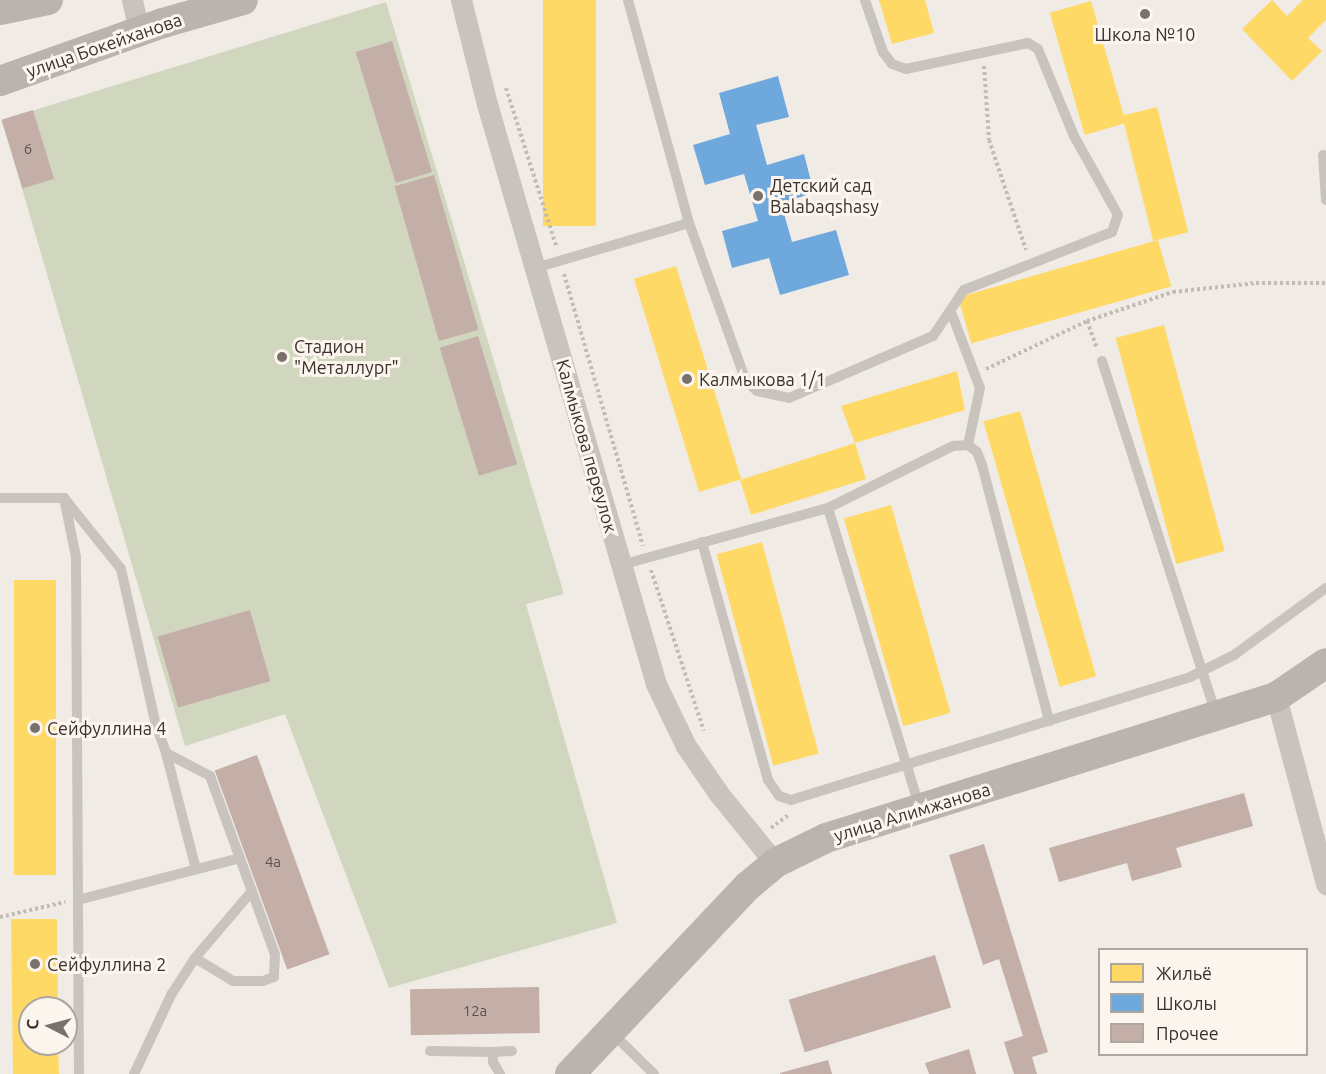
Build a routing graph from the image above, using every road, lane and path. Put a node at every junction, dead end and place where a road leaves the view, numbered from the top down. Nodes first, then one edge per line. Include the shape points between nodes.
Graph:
1 (48, 0) edge
2 (132, 0) edge
3 (243, 0) edge
4 (461, 0) edge
5 (628, 0) edge
6 (865, 0) edge
7 (0, 10) edge
8 (139, 32) junction
9 (982, 52) junction
10 (503, 78) dead end
11 (0, 81) edge
12 (1323, 155) dead end
13 (1326, 200) edge
14 (689, 223) junction
15 (561, 261) junction
16 (1030, 262) junction
17 (535, 268) junction
18 (1326, 283) edge
19 (951, 312) junction
20 (1087, 321) junction
21 (1102, 361) joint
22 (977, 373) junction
23 (968, 446) junction
24 (0, 498) edge
25 (64, 498) junction
26 (828, 508) junction
27 (702, 542) junction
28 (646, 558) junction
29 (621, 565) junction
30 (1326, 588) edge
31 (1326, 663) edge
32 (1204, 671) junction
33 (1276, 697) junction
34 (1216, 715) junction
35 (1049, 721) junction
36 (706, 740) dead end
37 (166, 753) junction
38 (906, 765) junction
39 (920, 811) junction
40 (240, 858) junction
41 (775, 863) junction
42 (196, 869) junction
43 (1326, 884) edge
44 (252, 891) junction
45 (78, 900) junction
46 (0, 917) edge
47 (195, 958) junction
48 (610, 1031) junction
49 (430, 1051) dead end
50 (512, 1051) dead end
51 (493, 1052) junction
52 (79, 1074) edge
53 (134, 1074) edge
54 (500, 1074) edge
55 (570, 1074) edge
56 (654, 1074) edge

1 - 7 street
2 - 8 street
3 - 8 street, улица Бокейханова
4 - 17 street, Калмыкова переулок
5 - 14 lane
6 - 9 lane via 883,52 898,67 906,69
8 - 11 street, улица Бокейханова
9 - 16 path via 989,140 1002,189
9 - 16 lane via 1028,43 1038,49 1074,136 1118,215 1113,232 1103,239
10 - 15 path
12 - 13 lane
14 - 15 lane
14 - 19 lane via 746,381 770,396 789,398 933,336
15 - 17 lane
15 - 28 path
16 - 19 lane via 964,290
17 - 29 street, Калмыкова переулок
18 - 20 path via 1256,283 1173,292
19 - 22 lane
20 - 21 path
20 - 22 path
21 - 32 lane
22 - 23 lane via 979,398
23 - 26 lane via 953,446
23 - 35 lane via 977,453 982,465
24 - 25 lane
25 - 37 lane via 121,569 156,725
25 - 45 lane via 76,557
26 - 27 lane
26 - 38 lane
27 - 28 lane
27 - 38 lane via 772,789 784,799 802,799
28 - 29 lane
28 - 36 path
29 - 41 street, Калмыкова переулок via 656,684 686,746
30 - 32 lane via 1234,656
31 - 33 street, улица Алимжанова
32 - 34 lane
32 - 35 lane
33 - 34 street, улица Алимжанова
33 - 43 street
34 - 39 street, улица Алимжанова
35 - 38 lane
37 - 40 lane via 210,776
37 - 42 lane
38 - 39 lane
39 - 41 street, улица Алимжанова via 826,838
40 - 42 lane
40 - 44 lane
41 - 48 street, улица Алимжанова via 748,886
42 - 45 lane
44 - 47 lane
44 - 47 lane via 275,955 274,976 263,981 232,981
45 - 46 path
45 - 52 lane
47 - 53 lane via 171,995
48 - 55 street, улица Алимжанова
48 - 56 lane
49 - 51 lane
50 - 51 lane
51 - 54 lane via 493,1062

